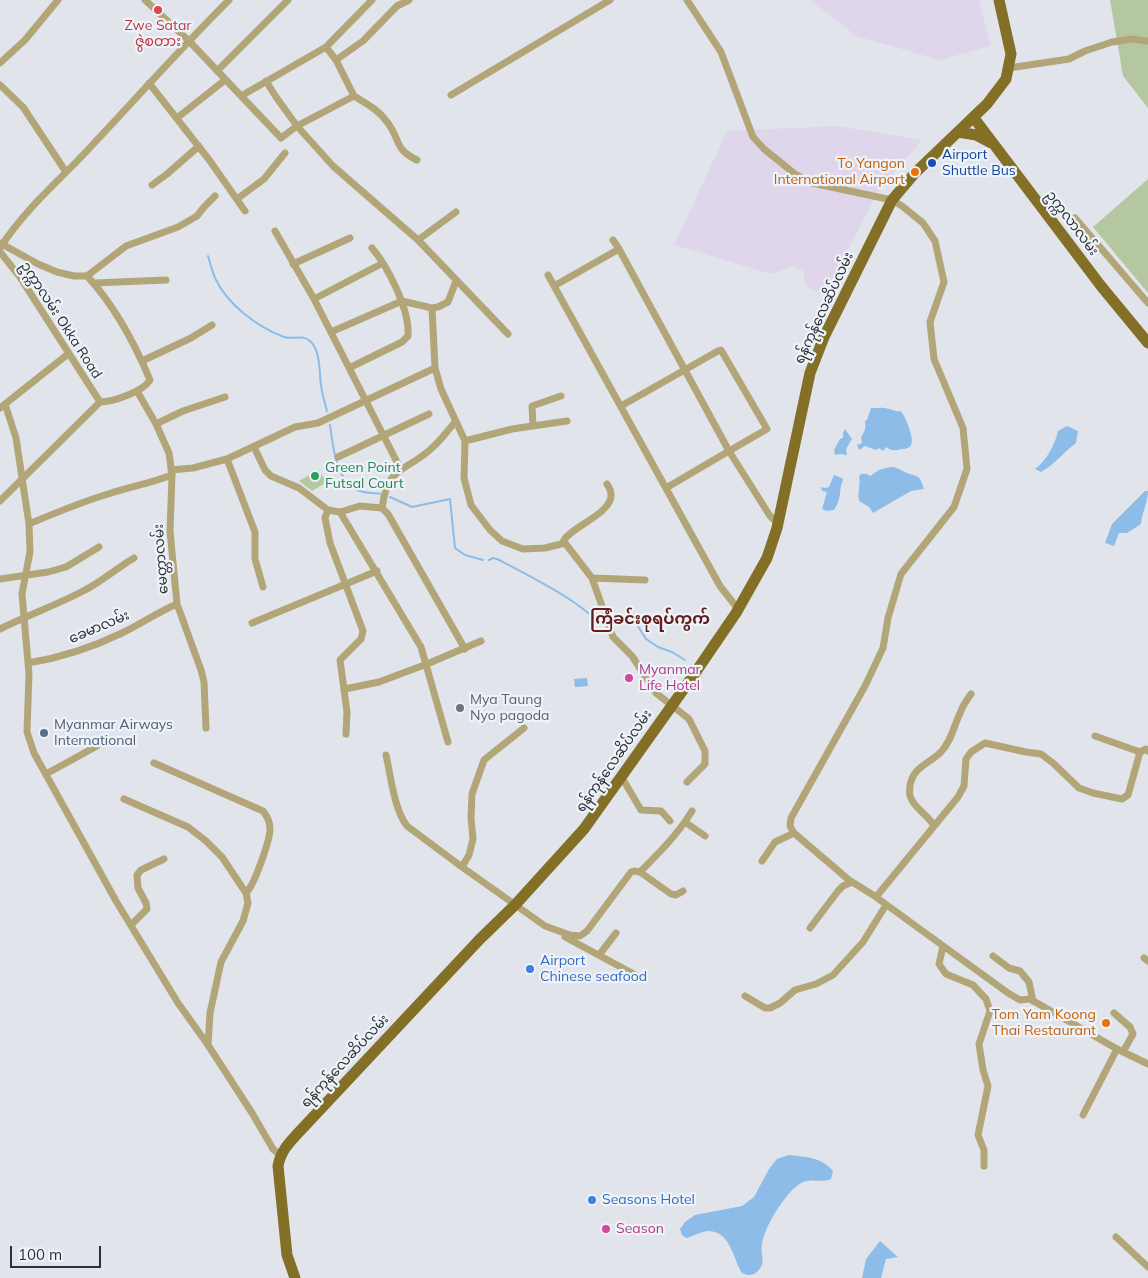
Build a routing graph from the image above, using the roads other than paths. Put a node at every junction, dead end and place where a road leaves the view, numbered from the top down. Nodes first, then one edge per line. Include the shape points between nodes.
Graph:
1 (58, 0) edge
2 (145, 0) edge
3 (228, 0) edge
4 (288, 0) edge
5 (372, 0) edge
6 (409, 0) edge
7 (610, 0) edge
8 (687, 0) edge
9 (999, 0) edge
10 (188, 41) junction
11 (1148, 41) edge
12 (326, 47) junction
13 (336, 60) junction
14 (0, 63) edge
15 (1009, 68) junction
16 (217, 71) junction
17 (225, 80) junction
18 (266, 81) junction
19 (149, 83) junction
20 (0, 85) edge
21 (451, 95) dead end
22 (241, 96) junction
23 (354, 96) junction
24 (987, 104) junction
25 (176, 118) junction
26 (974, 118) junction
27 (298, 126) junction
28 (958, 132) junction
29 (990, 140) junction
30 (198, 146) junction
31 (285, 153) dead end
32 (416, 160) dead end
33 (66, 172) junction
34 (152, 185) dead end
35 (214, 196) dead end
36 (237, 199) junction
37 (892, 200) junction
38 (245, 211) dead end
39 (456, 212) dead end
40 (1076, 218) dead end
41 (275, 231) dead end
42 (350, 238) dead end
43 (418, 240) junction
44 (614, 240) dead end
45 (1, 245) edge
46 (372, 248) dead end
47 (619, 249) junction
48 (0, 252) edge
49 (383, 263) junction
50 (293, 264) junction
51 (548, 275) dead end
52 (87, 276) junction
53 (166, 280) dead end
54 (456, 281) junction
55 (94, 283) junction
56 (554, 286) junction
57 (314, 299) junction
58 (402, 301) junction
59 (1148, 303) edge
60 (432, 308) junction
61 (212, 325) dead end
62 (331, 332) junction
63 (508, 334) dead end
64 (1148, 344) edge
65 (68, 354) junction
66 (142, 361) junction
67 (349, 368) junction
68 (435, 368) junction
69 (685, 370) junction
70 (137, 390) junction
71 (561, 396) dead end
72 (225, 397) dead end
73 (365, 400) junction
74 (100, 402) junction
75 (3, 406) edge
76 (621, 406) junction
77 (429, 414) dead end
78 (456, 421) junction
79 (568, 421) dead end
80 (156, 424) junction
81 (533, 426) junction
82 (384, 436) junction
83 (465, 442) junction
84 (254, 447) junction
85 (729, 451) junction
86 (338, 457) dead end
87 (227, 459) junction
88 (400, 470) junction
89 (172, 473) junction
90 (22, 480) junction
91 (607, 484) dead end
92 (666, 488) junction
93 (0, 500) edge
94 (382, 508) junction
95 (328, 510) junction
96 (340, 512) junction
97 (778, 523) junction
98 (29, 524) junction
99 (564, 542) junction
100 (99, 547) dead end
101 (134, 558) dead end
102 (377, 571) junction
103 (25, 575) junction
104 (592, 578) junction
105 (0, 579) edge
106 (645, 580) dead end
107 (346, 584) junction
108 (264, 587) dead end
109 (176, 604) junction
110 (738, 609) junction
111 (23, 618) junction
112 (252, 623) dead end
113 (0, 628) edge
114 (481, 641) dead end
115 (465, 649) junction
116 (28, 663) junction
117 (427, 664) junction
118 (345, 689) junction
119 (971, 694) dead end
120 (671, 706) junction
121 (206, 728) dead end
122 (524, 728) dead end
123 (346, 734) dead end
124 (1095, 736) dead end
125 (448, 742) dead end
126 (97, 746) dead end
127 (1144, 751) edge
128 (386, 755) dead end
129 (154, 763) dead end
130 (46, 774) junction
131 (621, 776) junction
132 (687, 782) dead end
133 (124, 799) dead end
134 (692, 811) dead end
135 (670, 821) dead end
136 (685, 822) junction
137 (934, 826) junction
138 (794, 833) junction
139 (705, 836) dead end
140 (164, 859) dead end
141 (762, 861) dead end
142 (462, 868) junction
143 (640, 872) junction
144 (852, 882) junction
145 (683, 891) dead end
146 (246, 893) junction
147 (876, 897) junction
148 (515, 905) junction
149 (886, 905) junction
150 (131, 925) junction
151 (810, 928) dead end
152 (554, 930) junction
153 (616, 933) dead end
154 (943, 946) junction
155 (599, 955) junction
156 (994, 956) dead end
157 (643, 980) dead end
158 (745, 996) dead end
159 (1033, 1001) junction
160 (1114, 1013) dead end
161 (208, 1045) junction
162 (1120, 1050) junction
163 (1148, 1064) edge
164 (1083, 1115) dead end
165 (280, 1155) junction
166 (984, 1166) dead end
167 (1116, 1238) dead end
168 (1148, 1266) edge
169 (295, 1278) edge

1 - 14 street via 25,40
2 - 10 street
3 - 10 street
4 - 16 street
5 - 12 street
6 - 13 street via 397,6 363,41
7 - 21 street
8 - 37 street via 721,52 753,137 764,149 812,183
9 - 15 main road, ရန်ကုန်လေဆိပ်လမ်း via 1011,54
10 - 16 street
10 - 19 street
11 - 15 street via 1112,42 1069,59
12 - 13 street
12 - 18 street
13 - 23 street
15 - 24 main road, ရန်ကုန်လေဆိပ်လမ်း via 1006,79
16 - 17 street
17 - 22 street
17 - 25 street
18 - 22 street
18 - 27 street
19 - 25 street
19 - 33 street
20 - 33 street via 23,107
22 - 27 street via 280,138
23 - 27 street
23 - 32 street via 380,113 401,150
24 - 26 main road, ရန်ကုန်လေဆိပ်လမ်း
24 - 29 main road
25 - 30 street
26 - 28 main road, ရန်ကုန်လေဆိပ်လမ်း
26 - 29 main road, ဥက္ကလာလမ်း
27 - 43 street via 333,166
28 - 29 main road
28 - 37 main road, ရန်ကုန်လေဆိပ်လမ်း
29 - 64 main road, ဥက္ကလာလမ်း
30 - 34 street
30 - 36 street
31 - 36 street via 264,179
33 - 45 street via 32,206
35 - 52 street via 198,216 126,246
36 - 38 street
37 - 97 main road, ရန်ကုန်လေဆိပ်လမ်း via 824,337 810,373
37 - 138 street via 923,223 935,241 944,282 930,322 934,359 963,428 968,469 954,507 900,574 883,648 791,818 790,826
39 - 43 street
40 - 59 street
41 - 50 street
42 - 50 street
43 - 54 street
44 - 47 street
45 - 52 street via 57,272
46 - 49 street
47 - 56 street
47 - 69 street
48 - 65 street, ဥက္ကာလမ်း Okka Road via 20,277
49 - 57 street
49 - 58 street
50 - 57 street
51 - 56 street
52 - 55 street
53 - 55 street
54 - 60 street via 448,302
54 - 63 street
55 - 66 street
56 - 76 street
57 - 62 street
58 - 60 street
58 - 62 street
58 - 67 street via 407,338
60 - 68 street
61 - 66 street
62 - 67 street
65 - 74 street, ဥက္ကာလမ်း Okka Road
65 - 75 street
66 - 70 street via 150,380
67 - 73 street
68 - 73 street
68 - 78 street
69 - 76 street
69 - 85 street
69 - 85 street via 722,350 767,429
70 - 74 street
70 - 80 street, မေတ္တာလမ်း
71 - 81 street via 532,406
72 - 80 street
73 - 82 street
73 - 84 street via 318,423 295,427
74 - 90 street
75 - 90 street via 16,438
76 - 92 street
77 - 82 street
78 - 83 street
78 - 88 street via 432,448
79 - 81 street
80 - 89 street, မေတ္တာလမ်း via 169,454
81 - 83 street
82 - 86 street
82 - 88 street
83 - 99 street via 464,478 471,505 490,530 502,541 523,548 545,548
84 - 87 street
84 - 95 street via 271,476 299,488
85 - 92 street
85 - 97 street via 770,516
87 - 89 street
87 - 108 street via 255,532 255,559
88 - 94 street via 391,476 384,490
89 - 98 street via 149,484 110,493
89 - 109 street, မေတ္တာလမ်း via 170,531
90 - 93 street
90 - 98 street
91 - 99 street via 610,502
92 - 110 street via 720,586
94 - 96 street via 360,506
94 - 115 street
95 - 96 street
95 - 107 street via 325,518 330,543
96 - 102 street
97 - 110 main road, ရန်ကုန်လေဆိပ်လမ်း via 767,558
98 - 103 street via 30,552
99 - 104 street
100 - 103 street via 66,566
101 - 111 street via 88,589
102 - 107 street
102 - 117 street via 421,647
103 - 105 street
103 - 111 street
104 - 106 street
104 - 120 street via 613,637 632,656 656,693
107 - 112 street
107 - 118 street via 364,632 340,660
109 - 116 street, ခေမာလမ်း via 95,644 50,660
109 - 121 street, မေတ္တာလမ်း via 202,670
110 - 120 main road, ရန်ကုန်လေဆိပ်လမ်း
111 - 113 street
111 - 116 street
114 - 115 street
115 - 117 street
116 - 130 street via 27,732
117 - 118 street via 379,682
117 - 125 street
118 - 123 street
119 - 137 street via 948,743 915,771 911,780 909,795 913,803
120 - 131 main road, ရန်ကုန်လေဆိပ်လမ်း
120 - 132 street via 689,719 705,751 705,764
122 - 142 street via 484,760 472,794 470,818 473,839
124 - 127 street
126 - 130 street
127 - 137 street via 1128,795 1122,799 1079,788 1041,754 985,743 968,755 964,786
128 - 142 street via 401,819
129 - 146 street via 263,811 267,816 270,830 253,886
130 - 150 street
131 - 135 street via 641,810 661,811
131 - 148 main road, ရန်ကုန်လေဆိပ်လမ်း via 584,829
133 - 146 street via 188,827 222,857
134 - 136 street
136 - 139 street
136 - 143 street
137 - 147 street
138 - 141 street via 775,842
138 - 144 street
140 - 150 street via 137,875 138,888 147,909
142 - 148 street
143 - 145 street via 671,894
143 - 152 street via 631,872 580,936
144 - 147 street
144 - 151 street via 838,890
146 - 161 street via 248,903 243,921 221,962 210,1013
147 - 149 street
148 - 152 street
148 - 165 main road, ရန်ကုန်လေဆိပ်လမ်း
149 - 154 street
149 - 158 street via 863,942 833,975 795,990 770,1008
150 - 161 street via 178,1003
152 - 155 street
153 - 155 street
154 - 159 street via 1008,994 1020,1000
154 - 166 street via 939,964 946,974 973,985 986,999 990,1011 979,1044 988,1086 978,1135 984,1150
155 - 157 street
156 - 159 street via 1009,968 1020,971 1029,982
159 - 162 street
160 - 162 street via 1133,1034
161 - 165 street
162 - 163 street
162 - 164 street
165 - 169 main road via 278,1166 287,1254
167 - 168 street

